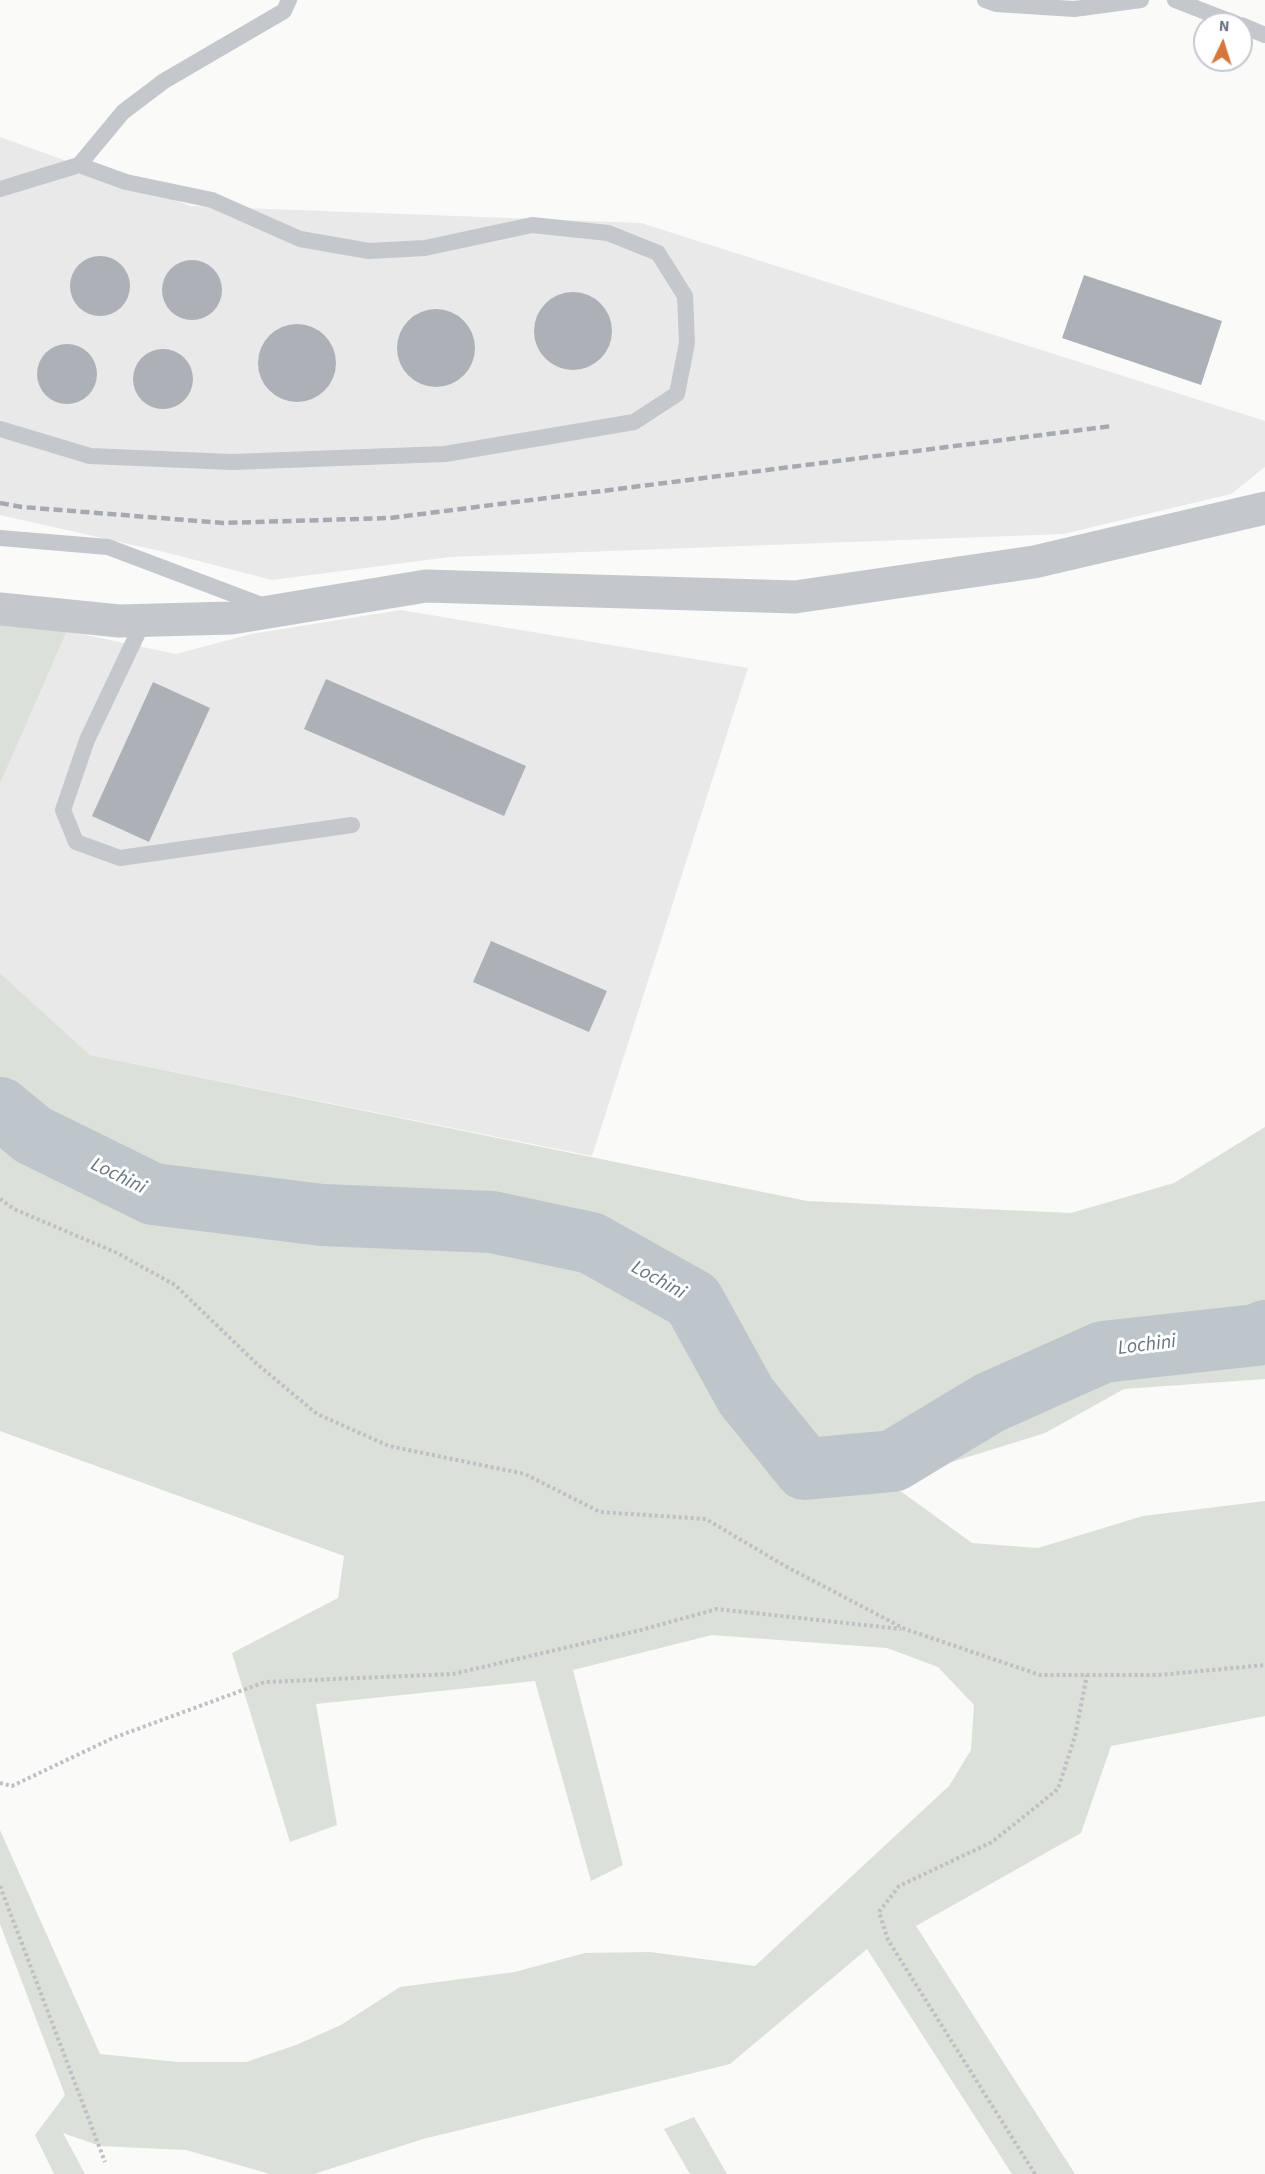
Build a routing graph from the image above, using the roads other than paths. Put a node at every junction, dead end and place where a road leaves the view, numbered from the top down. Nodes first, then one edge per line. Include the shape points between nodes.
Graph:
1 (290, 0) edge
2 (986, 0) edge
3 (1141, 0) edge
4 (1175, 0) edge
5 (1206, 12) edge
6 (79, 165) junction
7 (0, 189) edge
8 (0, 429) edge
9 (1265, 508) edge
10 (0, 538) edge
11 (0, 609) edge
12 (277, 610) junction
13 (144, 620) junction
14 (352, 825) dead end

1 - 6 lane via 284,12 164,81 123,112
2 - 3 lane via 1074,9
4 - 5 lane
6 - 7 lane
6 - 8 lane via 126,182 212,200 300,239 369,250 425,248 532,225 608,233 658,252 685,296 687,343 677,394 634,422 445,454 232,462 90,456
9 - 12 street via 1034,562 795,597 426,586
10 - 12 lane via 108,547
11 - 13 street
12 - 13 street via 232,618
13 - 14 lane via 87,740 63,810 76,842 120,858

